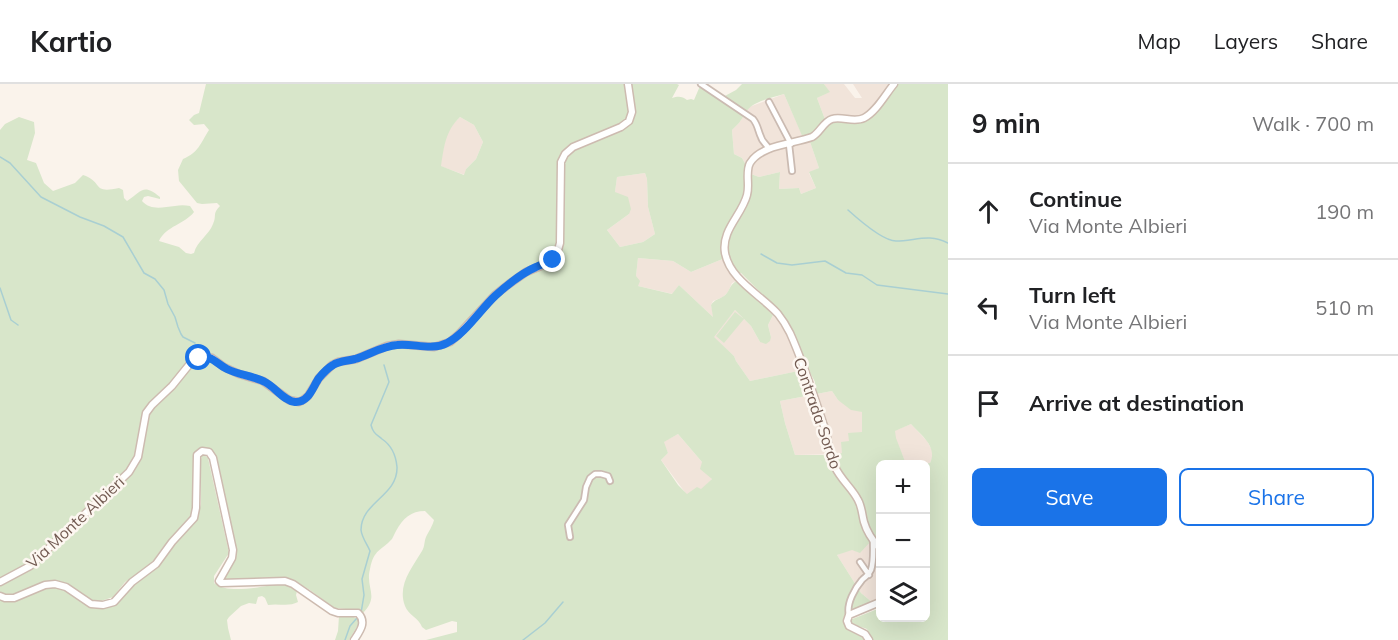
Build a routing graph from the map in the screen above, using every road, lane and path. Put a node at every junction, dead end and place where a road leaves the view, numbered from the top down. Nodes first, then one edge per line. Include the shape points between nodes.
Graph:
1 (628, 84) edge
2 (701, 84) edge
3 (894, 84) edge
4 (769, 102) dead end
5 (790, 144) junction
6 (769, 149) junction
7 (792, 171) dead end
8 (610, 481) dead end
9 (570, 537) dead end
10 (873, 541) junction
11 (876, 544) edge
12 (860, 562) dead end
13 (872, 569) junction
14 (876, 569) edge
15 (869, 575) junction
16 (0, 582) edge
17 (0, 596) edge
18 (876, 604) edge
19 (849, 615) junction
20 (354, 640) edge
21 (869, 640) edge

1 - 16 street, Via Monte Albieri via 633,112 629,121 573,147 561,162 558,253 553,260 526,272 495,295 450,342 387,346 338,362 299,402 289,400 263,381 224,368 212,358 193,360 146,413 138,457 129,472 30,566
2 - 6 street via 757,122 761,140
3 - 5 street via 865,117 835,118 818,133
4 - 5 street
5 - 6 street
5 - 7 street
6 - 10 street, Contrada Sordo via 749,165 747,196 725,237 726,259 735,274 778,314 789,331 813,389 835,467 858,499
8 - 9 street via 601,474 590,478 584,500 568,525
10 - 11 street, Contrada Sordo
10 - 13 street
12 - 15 street
13 - 14 street
13 - 15 street
15 - 19 street via 849,604
17 - 20 street via 14,598 55,584 92,604 114,602 156,564 194,518 197,455 202,451 213,458 233,550 219,581 293,584 332,611 358,613 363,623
18 - 19 street
19 - 21 street via 849,626

